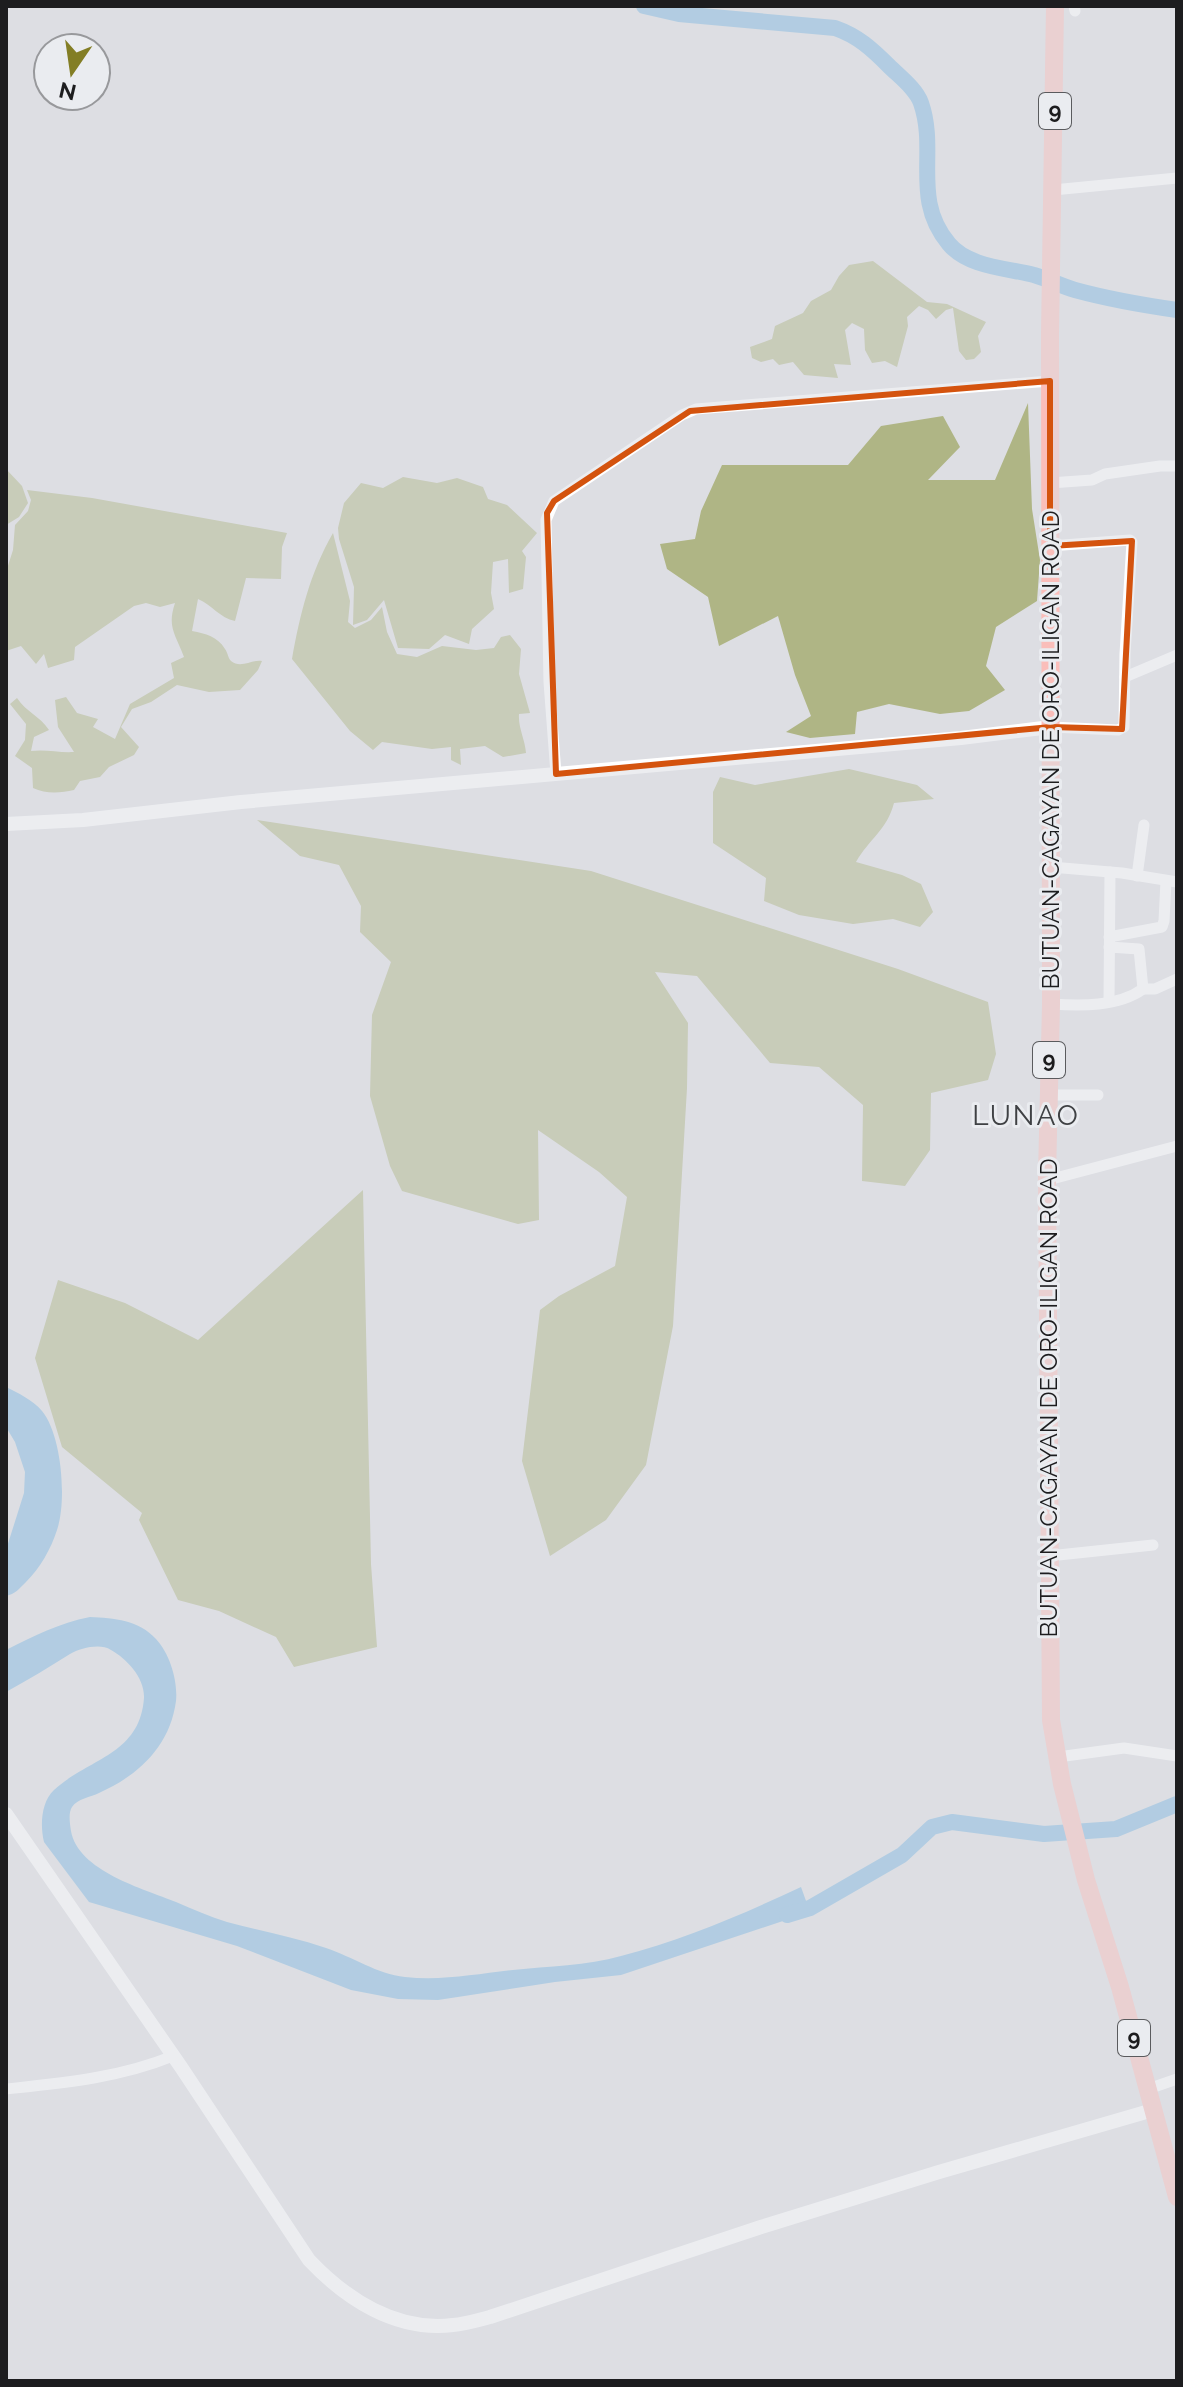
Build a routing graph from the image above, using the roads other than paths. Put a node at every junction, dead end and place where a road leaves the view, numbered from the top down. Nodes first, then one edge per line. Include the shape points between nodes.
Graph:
1 (1055, 6) edge
2 (1177, 178) edge
3 (1053, 190) junction
4 (1050, 381) junction
5 (1177, 466) edge
6 (1050, 483) junction
7 (1050, 546) junction
8 (1177, 655) edge
9 (1125, 677) junction
10 (1051, 727) junction
11 (556, 774) junction
12 (6, 824) edge
13 (1144, 825) dead end
14 (1051, 867) junction
15 (1110, 872) junction
16 (1137, 876) junction
17 (1171, 882) edge
18 (1109, 942) junction
19 (1177, 979) edge
20 (1143, 989) junction
21 (1109, 1001) junction
22 (1051, 1004) junction
23 (1048, 1095) junction
24 (1098, 1095) dead end
25 (1177, 1146) edge
26 (1048, 1180) junction
27 (1153, 1545) dead end
28 (1049, 1556) junction
29 (1177, 1756) edge
30 (1058, 1757) junction
31 (6, 1814) edge
32 (173, 2056) junction
33 (1177, 2079) edge
34 (6, 2089) edge
35 (1148, 2089) junction
36 (1153, 2110) junction
37 (1177, 2197) edge

1 - 3 highway, BUTUAN-CAGAYAN DE ORO-ILIGAN ROAD / 9
2 - 3 street
3 - 4 highway, BUTUAN-CAGAYAN DE ORO-ILIGAN ROAD / 9
4 - 6 highway, BUTUAN-CAGAYAN DE ORO-ILIGAN ROAD / 9
4 - 11 street via 696,409 554,501 546,520
5 - 6 street
6 - 7 highway, BUTUAN-CAGAYAN DE ORO-ILIGAN ROAD / 9
7 - 9 street via 1132,541
7 - 10 highway, BUTUAN-CAGAYAN DE ORO-ILIGAN ROAD / 9
8 - 9 street
9 - 10 street via 1122,729
10 - 11 street
10 - 14 highway, BUTUAN-CAGAYAN DE ORO-ILIGAN ROAD / 9
11 - 12 street
13 - 16 street
14 - 15 street
14 - 22 highway, BUTUAN-CAGAYAN DE ORO-ILIGAN ROAD / 9
15 - 16 street
15 - 18 street
16 - 17 street
17 - 18 street via 1162,927
18 - 20 street via 1139,949
18 - 21 street
19 - 20 street
20 - 21 street
21 - 22 street
22 - 23 highway, BUTUAN-CAGAYAN DE ORO-ILIGAN ROAD / 9
23 - 24 street
23 - 26 highway, BUTUAN-CAGAYAN DE ORO-ILIGAN ROAD / 9
25 - 26 street
26 - 28 highway, BUTUAN-CAGAYAN DE ORO-ILIGAN ROAD / 9
27 - 28 street
28 - 30 highway, BUTUAN-CAGAYAN DE ORO-ILIGAN ROAD / 9 via 1051,1720
29 - 30 street via 1124,1748
30 - 35 highway, BUTUAN-CAGAYAN DE ORO-ILIGAN ROAD / 9 via 1086,1880
31 - 32 street
32 - 34 street via 95,2079
32 - 36 street via 309,2260 330,2283 377,2312 427,2325 490,2317 761,2227
33 - 35 street
35 - 36 highway, BUTUAN-CAGAYAN DE ORO-ILIGAN ROAD / 9
36 - 37 highway, BUTUAN-CAGAYAN DE ORO-ILIGAN ROAD / 9

